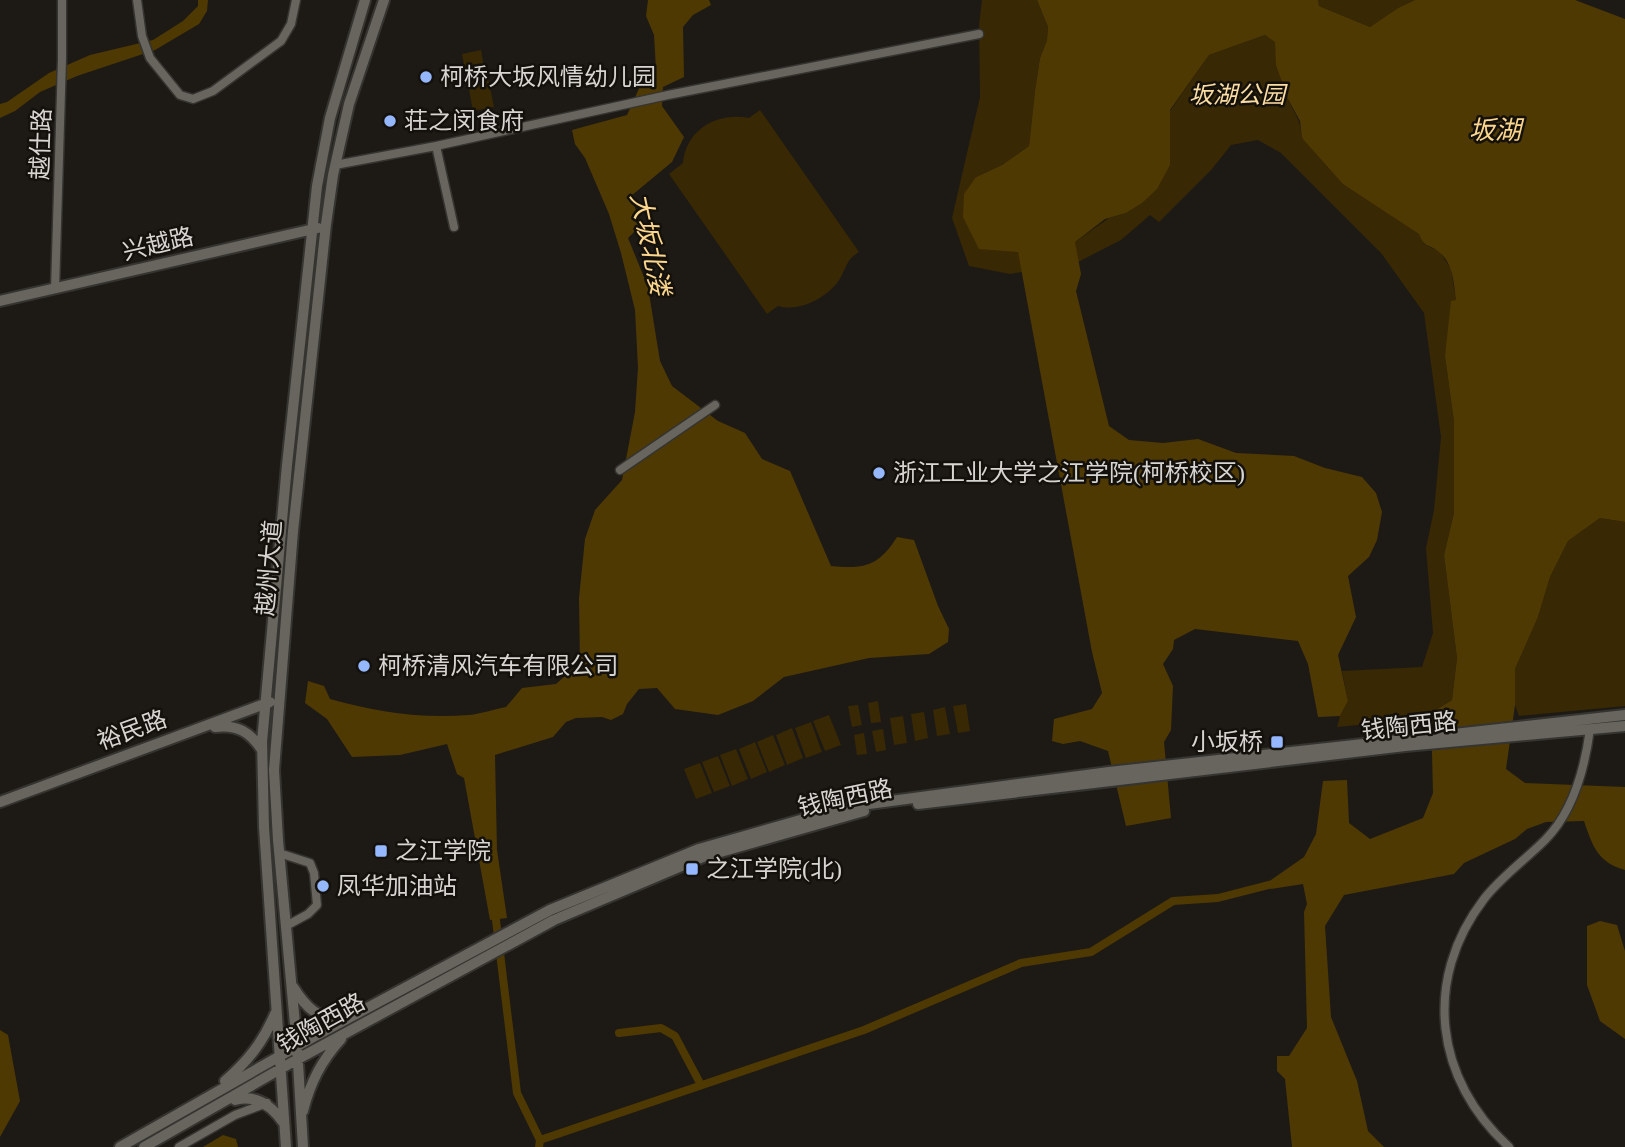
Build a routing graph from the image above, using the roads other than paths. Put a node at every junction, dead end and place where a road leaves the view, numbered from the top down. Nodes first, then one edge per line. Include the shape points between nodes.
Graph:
1 (62, 0) edge
2 (137, 0) edge
3 (296, 0) edge
4 (365, 0) edge
5 (384, 0) edge
6 (979, 34) dead end
7 (436, 146) junction
8 (335, 165) junction
9 (326, 226) junction
10 (454, 227) dead end
11 (311, 230) junction
12 (55, 289) junction
13 (0, 301) edge
14 (715, 405) dead end
15 (620, 470) dead end
16 (279, 700) junction
17 (265, 703) junction
18 (1625, 715) edge
19 (1625, 726) edge
20 (195, 729) junction
21 (1542, 729) junction
22 (1590, 729) junction
23 (262, 751) junction
24 (0, 802) edge
25 (279, 853) junction
26 (286, 926) junction
27 (491, 947) junction
28 (292, 985) junction
29 (276, 1011) junction
30 (353, 1016) junction
31 (346, 1033) junction
32 (297, 1046) junction
33 (279, 1056) junction
34 (296, 1060) junction
35 (280, 1069) junction
36 (202, 1100) junction
37 (267, 1103) junction
38 (219, 1104) junction
39 (301, 1120) junction
40 (284, 1123) junction
41 (120, 1147) edge
42 (144, 1147) edge
43 (178, 1147) edge
44 (286, 1147) edge
45 (303, 1147) edge
46 (1509, 1147) edge

1 - 12 street, 越仕路
2 - 3 street via 150,58 180,95 193,99 213,91 281,41 291,24
4 - 11 street, 越州大道 via 330,118
5 - 8 street, 越州大道 via 349,104
6 - 7 street
7 - 8 street
7 - 10 street
8 - 9 street, 越州大道
9 - 11 street, 兴越路
9 - 16 street, 越州大道
11 - 12 street, 兴越路
11 - 17 street, 越州大道
12 - 13 street, 兴越路
14 - 15 street
16 - 17 street, 裕民路
16 - 25 street, 越州大道 via 274,770
17 - 20 street, 裕民路
17 - 23 street, 越州大道
18 - 21 street, 钱陶西路
19 - 22 street, 钱陶西路
20 - 23 street via 229,725 248,732
20 - 24 street, 裕民路
21 - 22 street, 钱陶西路
21 - 27 street, 钱陶西路 via 846,807 699,849 550,910
22 - 46 street via 1585,763 1558,825 1484,900 1451,964 1443,1003 1445,1036 1468,1098
23 - 29 street, 越州大道
25 - 26 street, 越州大道
25 - 26 street via 310,863 314,873 317,905
26 - 28 street, 越州大道
27 - 30 street, 钱陶西路
27 - 31 street, 钱陶西路
28 - 30 street via 309,1010 331,1019
28 - 32 street, 越州大道
29 - 33 street, 越州大道
29 - 36 street via 265,1038 245,1064
30 - 32 street, 钱陶西路
31 - 34 street, 钱陶西路
31 - 39 street via 324,1057 308,1089
32 - 33 street, 钱陶西路
32 - 34 street, 越州大道
33 - 35 street, 越州大道
33 - 36 street, 钱陶西路
34 - 35 street, 钱陶西路
34 - 39 street, 越州大道
35 - 38 street, 钱陶西路
35 - 40 street, 越州大道
36 - 41 street, 钱陶西路
37 - 38 street via 246,1097
37 - 40 street
37 - 43 street
38 - 42 street, 钱陶西路
39 - 45 street, 越州大道
40 - 44 street, 越州大道

